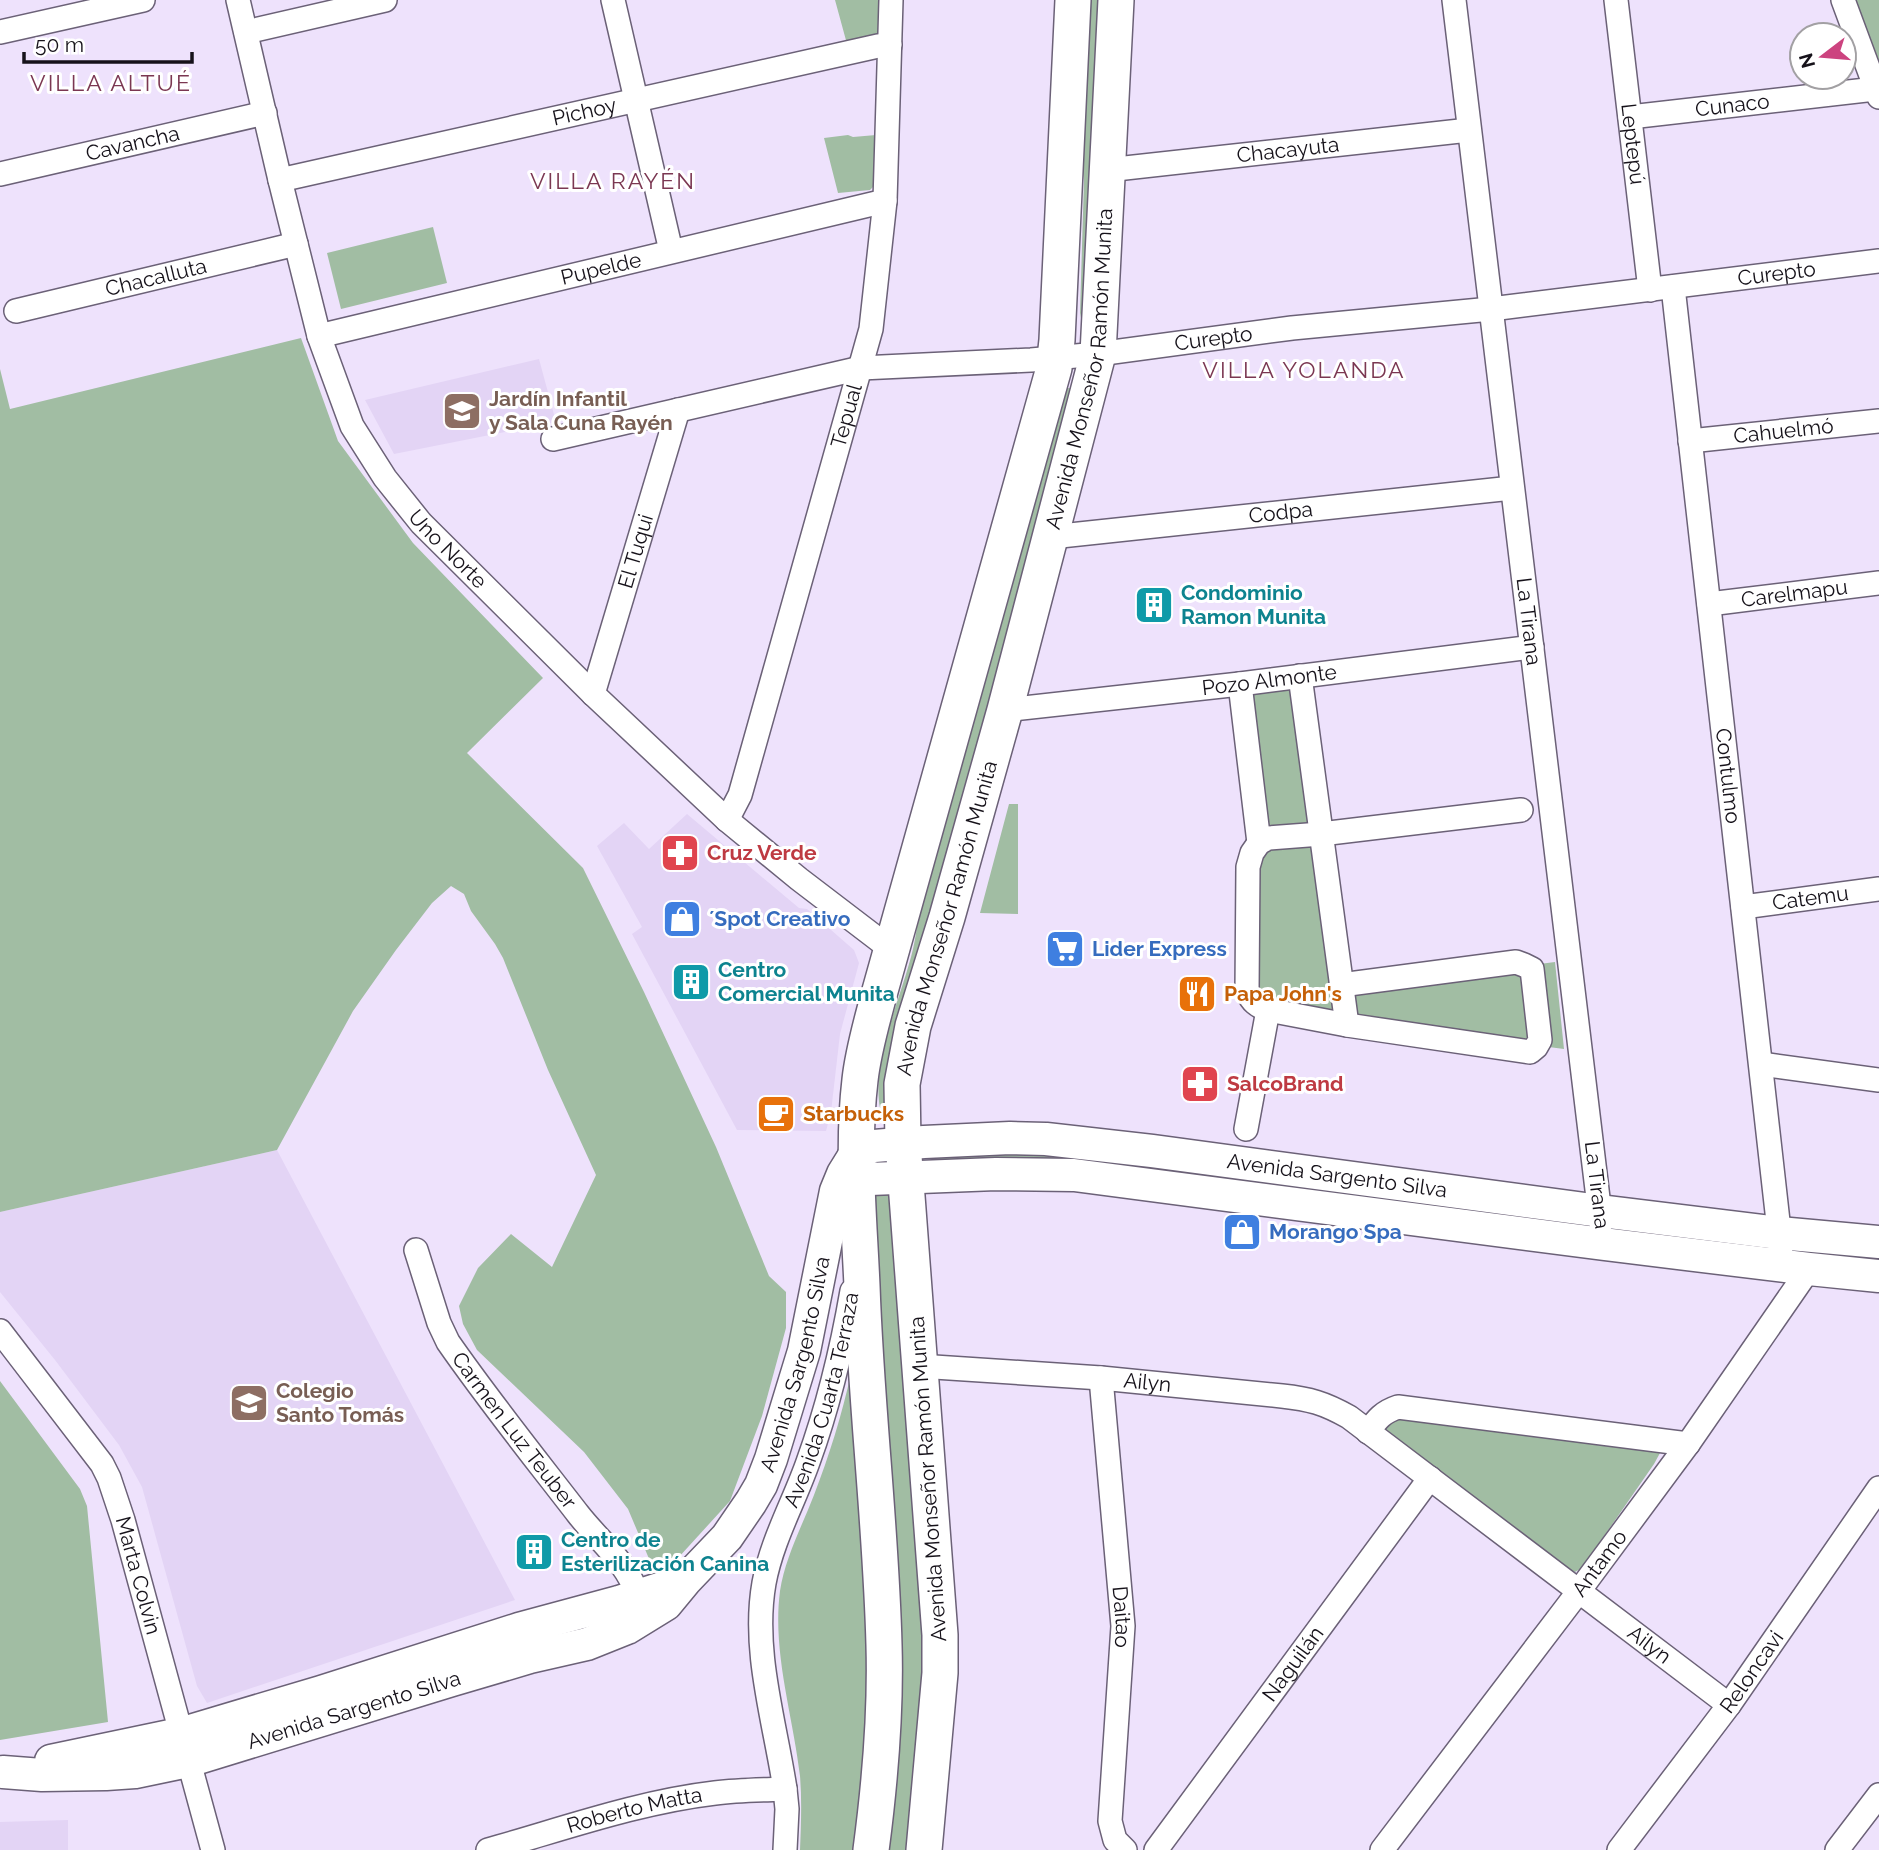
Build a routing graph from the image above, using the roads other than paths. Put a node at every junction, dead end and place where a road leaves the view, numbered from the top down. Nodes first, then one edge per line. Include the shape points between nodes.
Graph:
1 (144, 0) edge
2 (238, 0) edge
3 (384, 0) edge
4 (613, 0) edge
5 (891, 0) edge
6 (1073, 0) edge
7 (1116, 0) edge
8 (1454, 0) edge
9 (1616, 0) edge
10 (1843, 0) edge
11 (0, 32) edge
12 (246, 32) junction
13 (890, 45) junction
14 (1877, 93) edge
15 (636, 99) junction
16 (265, 113) junction
17 (1630, 117) junction
18 (1469, 130) junction
19 (1107, 170) junction
20 (0, 174) edge
21 (280, 180) junction
22 (885, 201) junction
23 (296, 244) junction
24 (671, 251) junction
25 (1879, 261) edge
26 (1673, 287) junction
27 (1650, 290) junction
28 (1491, 309) junction
29 (16, 311) dead end
30 (319, 336) junction
31 (1098, 354) junction
32 (1056, 357) junction
33 (861, 368) junction
34 (678, 410) junction
35 (1879, 421) edge
36 (553, 439) dead end
37 (1690, 441) junction
38 (1512, 488) junction
39 (1051, 537) junction
40 (1879, 583) edge
41 (1709, 604) junction
42 (1532, 648) junction
43 (1300, 676) junction
44 (1240, 684) junction
45 (593, 694) junction
46 (1005, 710) junction
47 (1521, 810) dead end
48 (727, 820) junction
49 (1321, 834) junction
50 (1259, 843) junction
51 (1879, 889) edge
52 (1743, 907) junction
53 (892, 950) junction
54 (1341, 985) junction
55 (1268, 1010) junction
56 (1347, 1025) junction
57 (1760, 1064) junction
58 (1879, 1080) edge
59 (1246, 1129) dead end
60 (903, 1143) junction
61 (1153, 1151) junction
62 (857, 1167) junction
63 (906, 1178) junction
64 (1122, 1181) junction
65 (1600, 1211) junction
66 (1780, 1233) junction
67 (860, 1237) junction
68 (1879, 1242) edge
69 (1604, 1244) junction
70 (416, 1250) dead end
71 (1796, 1267) junction
72 (1879, 1276) edge
73 (0, 1331) edge
74 (919, 1366) junction
75 (1101, 1378) junction
76 (1368, 1432) junction
77 (1688, 1444) junction
78 (1430, 1478) junction
79 (1879, 1488) edge
80 (685, 1581) junction
81 (1579, 1591) junction
82 (638, 1596) junction
83 (1729, 1705) junction
84 (184, 1748) junction
85 (1, 1772) edge
86 (785, 1789) junction
87 (1879, 1795) edge
88 (214, 1850) edge
89 (488, 1850) edge
90 (785, 1850) edge
91 (871, 1850) edge
92 (924, 1850) edge
93 (1125, 1850) edge
94 (1156, 1850) edge
95 (1382, 1850) edge
96 (1619, 1850) edge
97 (1837, 1850) edge

1 - 11 street
2 - 12 street, Uno Norte
3 - 12 street
4 - 15 street
5 - 13 street, Tepual
6 - 32 main road, Avenida Monseñor Ramón Munita
7 - 19 main road, Avenida Monseñor Ramón Munita
8 - 18 street, La Tirana
9 - 17 street, Leptepú
10 - 14 street
12 - 16 street, Uno Norte
13 - 15 street, Pichoy
13 - 22 street, Tepual
14 - 17 street, Cunaco
15 - 21 street, Pichoy
15 - 24 street
16 - 20 street, Cavancha
16 - 21 street, Uno Norte
17 - 27 street, Leptepú
18 - 19 street, Chacayuta
18 - 28 street, La Tirana
19 - 31 main road, Avenida Monseñor Ramón Munita
21 - 23 street, Uno Norte
22 - 24 street, Pupelde
22 - 33 street, Tepual via 871,329
23 - 29 street, Chacalluta
23 - 30 street, Uno Norte
24 - 30 street, Pupelde
25 - 26 street, Curepto
26 - 27 street, Curepto
26 - 37 street, Contulmo
27 - 28 street, Curepto
28 - 31 street, Curepto via 1292,328
28 - 38 street, La Tirana
30 - 45 street, Uno Norte via 352,426 385,478 421,523
31 - 32 street, Curepto
31 - 39 main road, Avenida Monseñor Ramón Munita
32 - 33 street, Curepto
32 - 53 main road, Avenida Monseñor Ramón Munita
33 - 34 street, Curepto
33 - 48 street, Tepual via 740,795
34 - 36 street, Curepto
34 - 45 street, El Tuqui
35 - 37 street, Cahuelmó
37 - 41 street, Contulmo
38 - 39 street, Codpa
38 - 42 street, La Tirana
39 - 46 main road, Avenida Monseñor Ramón Munita
40 - 41 street, Carelmapu
41 - 52 street, Contulmo
42 - 43 street, Pozo Almonte
42 - 65 street, La Tirana
43 - 44 street, Pozo Almonte
43 - 49 street
44 - 46 street, Pozo Almonte
44 - 50 street
45 - 48 street, Uno Norte
46 - 60 main road, Avenida Monseñor Ramón Munita via 913,1026 902,1084
47 - 49 street
48 - 53 street, Uno Norte
49 - 50 street via 1268,838
49 - 54 street
50 - 55 street via 1248,867 1247,991 1251,1001
51 - 52 street, Catemu
52 - 57 street, Contulmo
53 - 62 main road, Avenida Monseñor Ramón Munita via 862,1063
54 - 56 street
54 - 56 street via 1516,962 1531,970 1540,1040 1530,1052
55 - 56 street
55 - 59 street
57 - 58 street
57 - 66 street, Contulmo
60 - 61 main road, Avenida Sargento Silva via 1046,1139
60 - 62 main road, Avenida Sargento Silva via 874,1146
60 - 63 main road, Avenida Monseñor Ramón Munita
61 - 64 main road via 1141,1170
61 - 65 main road, Avenida Sargento Silva
62 - 63 main road, Avenida Sargento Silva
62 - 67 main road, Avenida Monseñor Ramón Munita
62 - 80 main road, Avenida Sargento Silva via 843,1174 836,1191 804,1350 761,1485 727,1537
63 - 64 main road, Avenida Sargento Silva via 1038,1173
63 - 74 main road, Avenida Monseñor Ramón Munita
64 - 69 main road, Avenida Sargento Silva
65 - 66 main road, Avenida Sargento Silva
65 - 69 street, La Tirana
66 - 68 main road, Avenida Sargento Silva
66 - 71 street, Contulmo
67 - 86 street, Avenida Cuarta Terraza via 834,1376 764,1583 764,1662
67 - 91 main road, Avenida Monseñor Ramón Munita via 884,1645 881,1757
69 - 71 main road, Avenida Sargento Silva
70 - 82 street, Carmen Luz Teuber via 448,1342 580,1517 619,1561
71 - 72 main road, Avenida Sargento Silva
71 - 77 street, Antamo
73 - 84 street, Marta Colvin via 109,1478
74 - 75 street, Ailyn
74 - 92 main road, Avenida Monseñor Ramón Munita via 940,1635
75 - 76 street, Ailyn via 1306,1399 1349,1417
75 - 93 street, Daitao via 1123,1626 1110,1821 1115,1840
76 - 77 street via 1377,1418 1398,1407
76 - 78 street, Ailyn
77 - 81 street, Antamo
78 - 81 street, Ailyn
78 - 94 street, Naguilán
79 - 83 street, Reloncavi
80 - 82 main road, Avenida Sargento Silva
80 - 84 main road, Avenida Sargento Silva via 666,1604 627,1628 578,1647
81 - 83 street, Ailyn
81 - 95 street, Antamo
82 - 84 main road, Avenida Sargento Silva via 308,1696
83 - 96 street, Reloncavi
84 - 85 main road, Avenida Sargento Silva via 135,1772
84 - 88 street, Marta Colvin
86 - 89 street, Roberto Matta via 716,1792 672,1800
86 - 90 street, Avenida Cuarta Terraza
87 - 97 street

